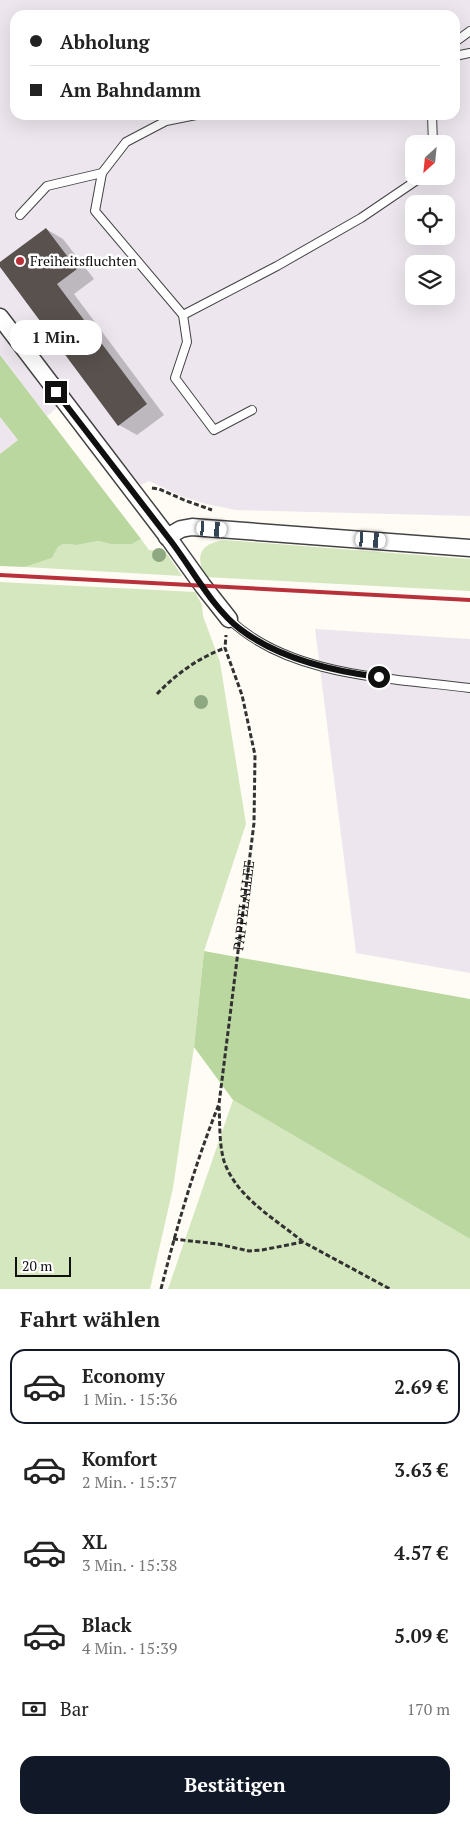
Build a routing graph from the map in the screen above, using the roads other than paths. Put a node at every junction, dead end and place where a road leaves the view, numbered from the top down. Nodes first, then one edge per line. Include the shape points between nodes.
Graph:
1 (171, 120) edge
2 (432, 120) edge
3 (433, 135) edge
4 (102, 173) junction
5 (410, 185) edge
6 (20, 215) dead end
7 (183, 315) junction
8 (0, 317) edge
9 (252, 410) dead end
10 (167, 537) junction
11 (470, 548) edge
12 (229, 619) joint
13 (470, 688) edge

1 - 4 lane via 126,142
2 - 3 lane
4 - 6 lane via 47,186
4 - 7 lane via 95,211
5 - 7 lane via 361,218
7 - 9 lane via 187,342 175,378 214,430
8 - 10 street
10 - 11 street via 192,527
10 - 12 street
12 - 13 lane via 252,637 311,664 361,675

